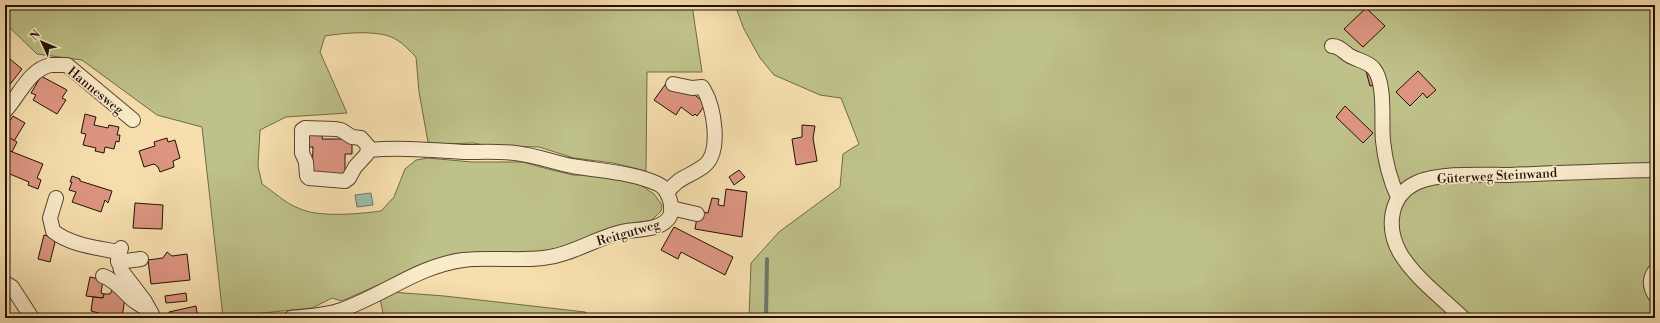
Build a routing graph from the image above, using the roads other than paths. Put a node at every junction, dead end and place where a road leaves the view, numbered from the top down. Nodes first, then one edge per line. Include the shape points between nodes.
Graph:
1 (1332, 46) dead end
2 (673, 84) dead end
3 (5, 111) edge
4 (133, 120) dead end
5 (368, 150) junction
6 (1655, 170) edge
7 (667, 193) junction
8 (1398, 197) junction
9 (56, 198) dead end
10 (671, 208) junction
11 (697, 214) dead end
12 (120, 254) junction
13 (141, 259) dead end
14 (1655, 271) edge
15 (103, 276) dead end
16 (5, 283) edge
17 (1655, 295) edge
18 (152, 313) edge
19 (32, 318) edge
20 (290, 318) edge
21 (1463, 318) edge

1 - 8 street via 1369,65 1375,71 1381,90 1385,153
2 - 7 street via 692,88 702,87 713,116 713,143 707,163 676,182
3 - 4 street, Hannesweg via 38,70 67,65
5 - 5 street via 345,181 311,179 307,176 302,153 302,130 341,130 352,137 361,138 366,142
5 - 7 street via 388,148 514,153 629,176 658,184
6 - 8 street, Güterweg Steinwand via 1441,177 1417,182
7 - 10 street, Reitgutweg
8 - 21 street via 1392,213 1392,222 1394,237 1401,253 1420,277
9 - 12 street via 50,218 53,230 75,241
10 - 11 street
10 - 20 street, Reitgutweg via 670,217 660,225 614,234 561,255 536,259 480,259 453,262 422,273 337,312
12 - 13 street
12 - 18 street via 122,270
14 - 17 street via 1650,283
15 - 18 street
16 - 19 street via 12,287

